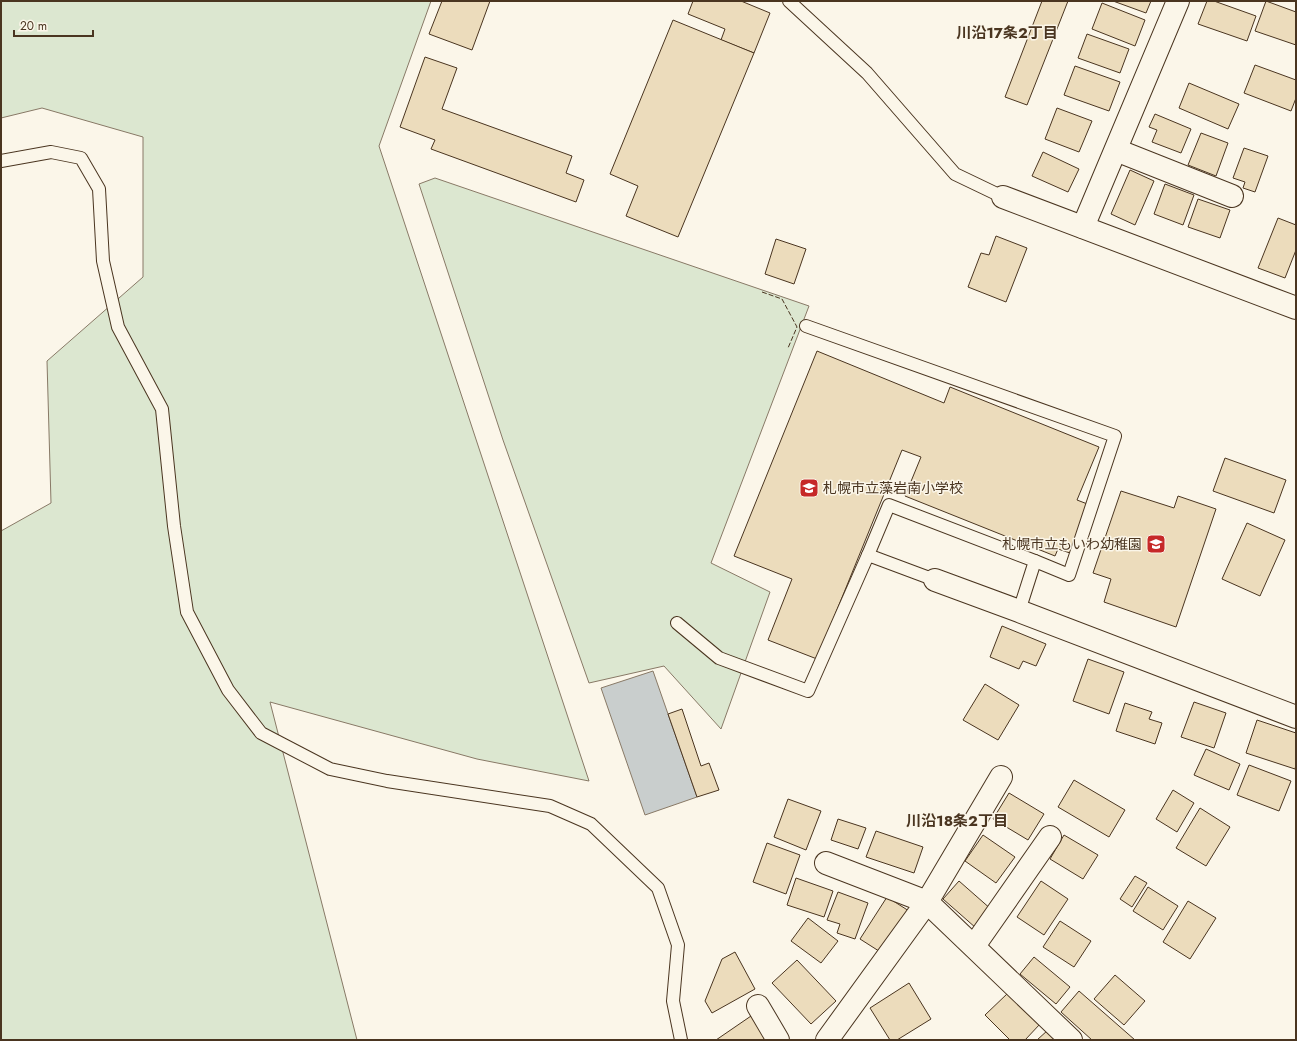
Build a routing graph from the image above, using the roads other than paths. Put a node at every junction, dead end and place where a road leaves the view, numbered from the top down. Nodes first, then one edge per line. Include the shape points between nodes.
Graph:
1 (789, 1) edge
2 (1178, 1) edge
3 (1116, 150) junction
4 (1, 161) edge
5 (1232, 196) dead end
6 (1003, 197) joint
7 (1083, 227) junction
8 (1296, 308) edge
9 (806, 326) dead end
10 (868, 555) junction
11 (1035, 561) junction
12 (935, 580) joint
13 (1019, 610) junction
14 (677, 623) dead end
15 (1296, 717) edge
16 (1000, 777) dead end
17 (1050, 837) dead end
18 (826, 863) dead end
19 (927, 902) junction
20 (974, 946) junction
21 (758, 1006) dead end
22 (681, 1040) edge
23 (778, 1040) edge
24 (827, 1040) edge
25 (1071, 1040) edge

1 - 6 lane via 867,73 955,174
2 - 3 street
3 - 5 street
3 - 7 street
4 - 22 lane via 51,152 81,158 99,189 103,261 118,326 162,409 174,526 187,612 228,690 261,733 330,769 387,781 550,806 592,824 658,888 678,945 672,1001
6 - 7 street
7 - 8 street
9 - 11 lane via 1116,436 1069,575
10 - 11 lane via 889,506
10 - 12 lane
10 - 14 lane via 808,691 719,658
11 - 13 lane
12 - 13 street
13 - 15 street
16 - 19 street
17 - 20 street
18 - 19 street
19 - 20 street
19 - 24 street
20 - 25 street
21 - 23 street

